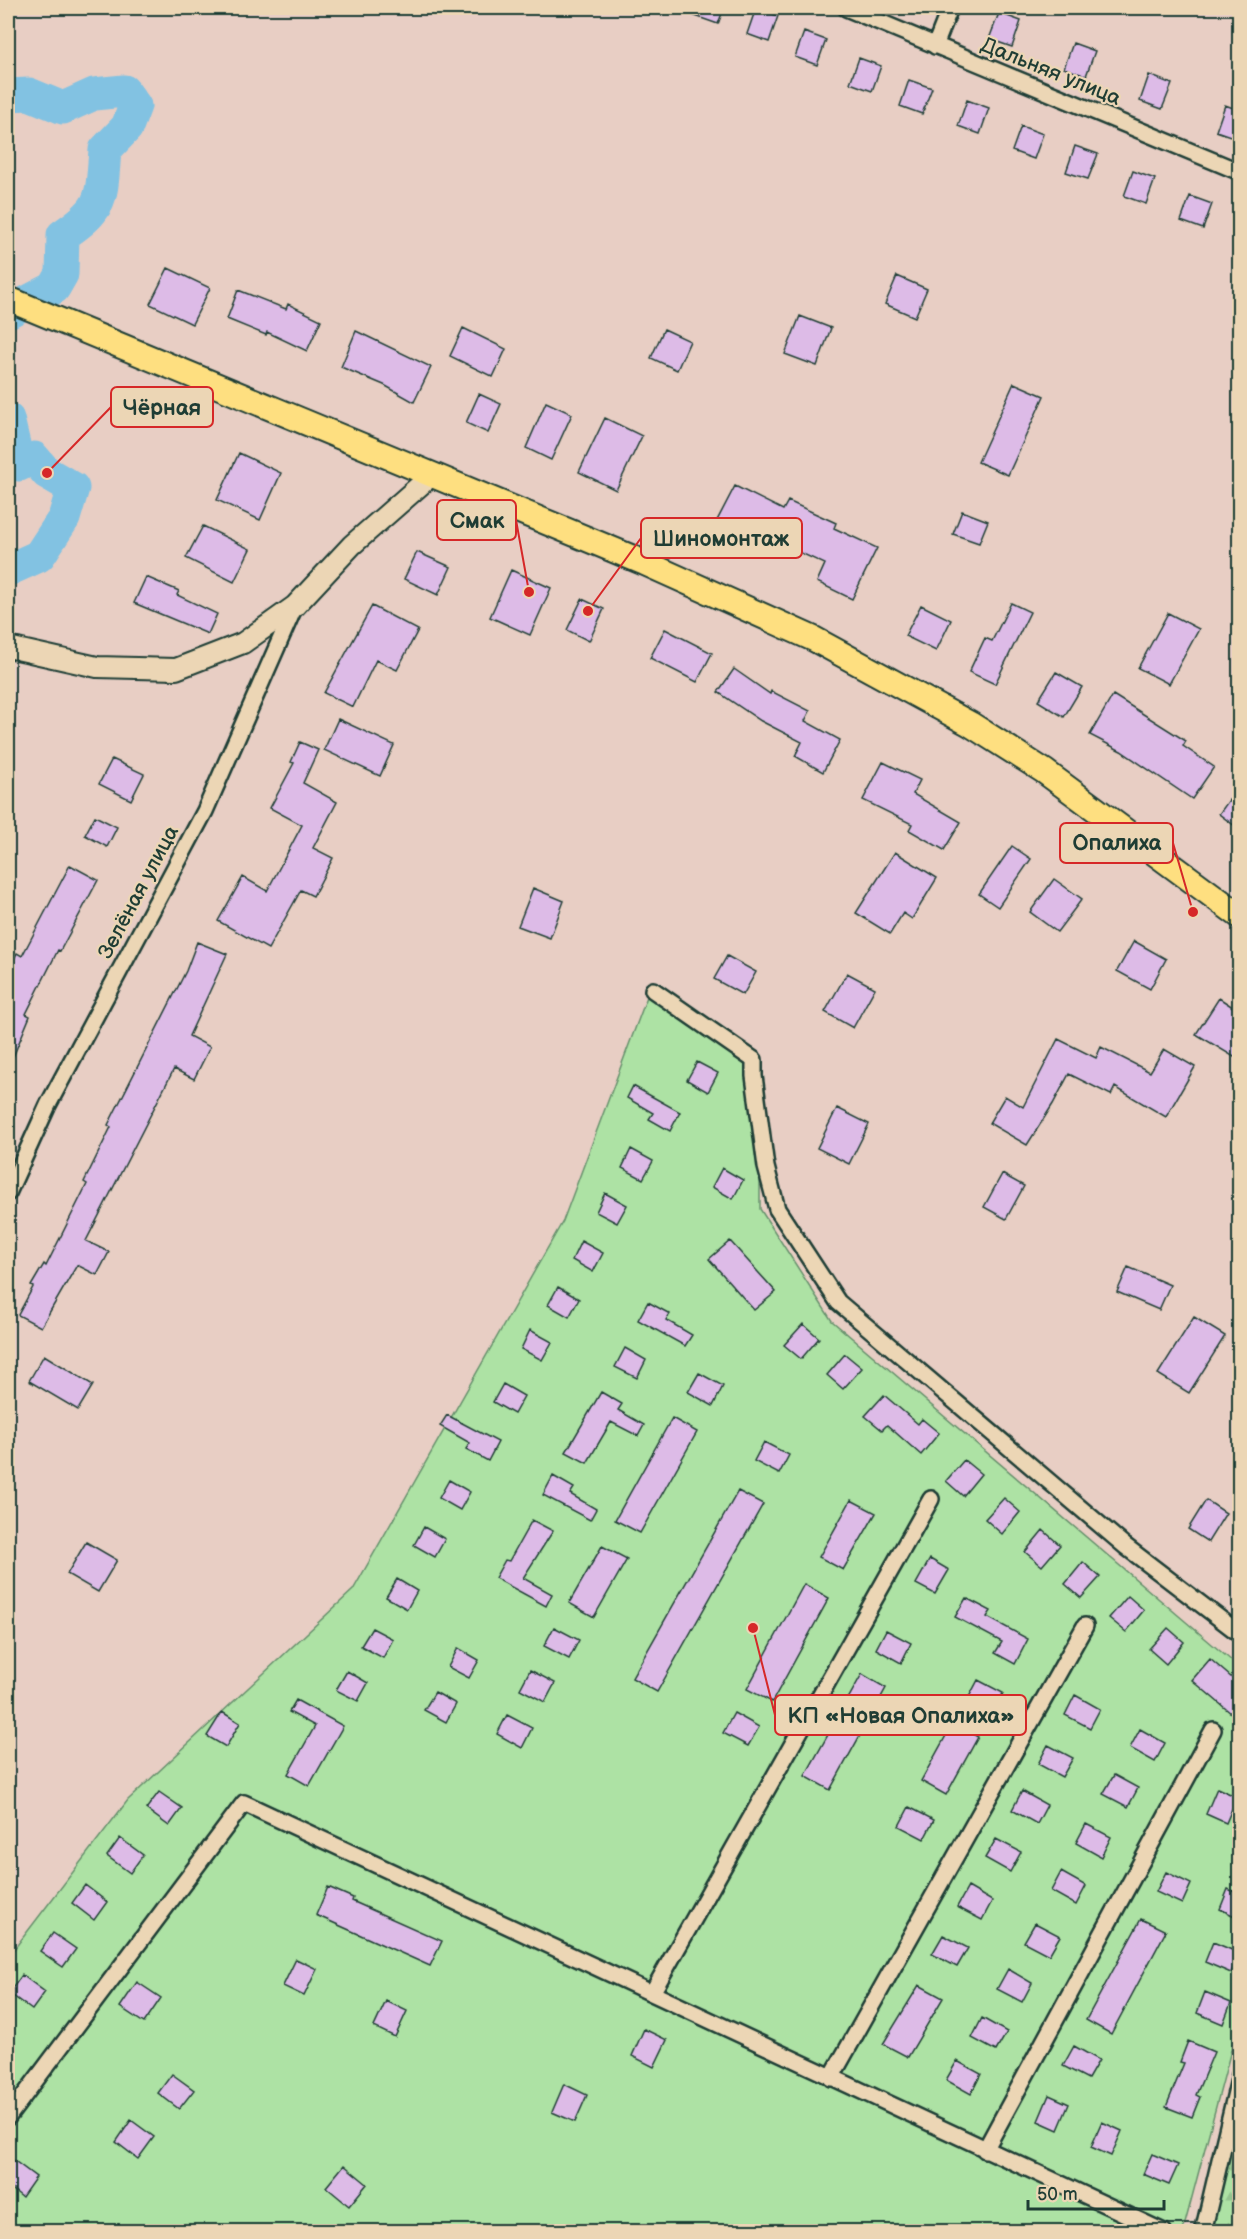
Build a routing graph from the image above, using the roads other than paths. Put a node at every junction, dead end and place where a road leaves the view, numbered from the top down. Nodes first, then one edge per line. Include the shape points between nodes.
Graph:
1 (846, 8) edge
2 (950, 8) edge
3 (935, 46) junction
4 (1239, 172) edge
5 (8, 299) edge
6 (433, 474) junction
7 (295, 606) junction
8 (8, 646) edge
9 (1239, 916) edge
10 (653, 990) dead end
11 (8, 1193) edge
12 (931, 1498) dead end
13 (1085, 1626) dead end
14 (1239, 1634) edge
15 (1213, 1730) dead end
16 (651, 1993) junction
17 (1239, 2075) edge
18 (831, 2078) junction
19 (8, 2117) edge
20 (985, 2150) junction
21 (1164, 2232) edge
22 (1203, 2232) edge

1 - 3 street, Дальняя улица
2 - 3 street
3 - 4 street, Дальняя улица
5 - 6 main road
6 - 7 street via 352,545
6 - 9 main road via 645,563 875,670 1044,771
7 - 8 street via 243,643 176,669 98,667
7 - 11 street, Зелёная улица via 206,811 48,1104
10 - 14 street via 754,1060 766,1167 777,1209 837,1302 1125,1546
12 - 16 street
13 - 18 street
15 - 20 street
16 - 18 street
16 - 19 street via 244,1803
17 - 22 street
18 - 20 street
20 - 21 street

